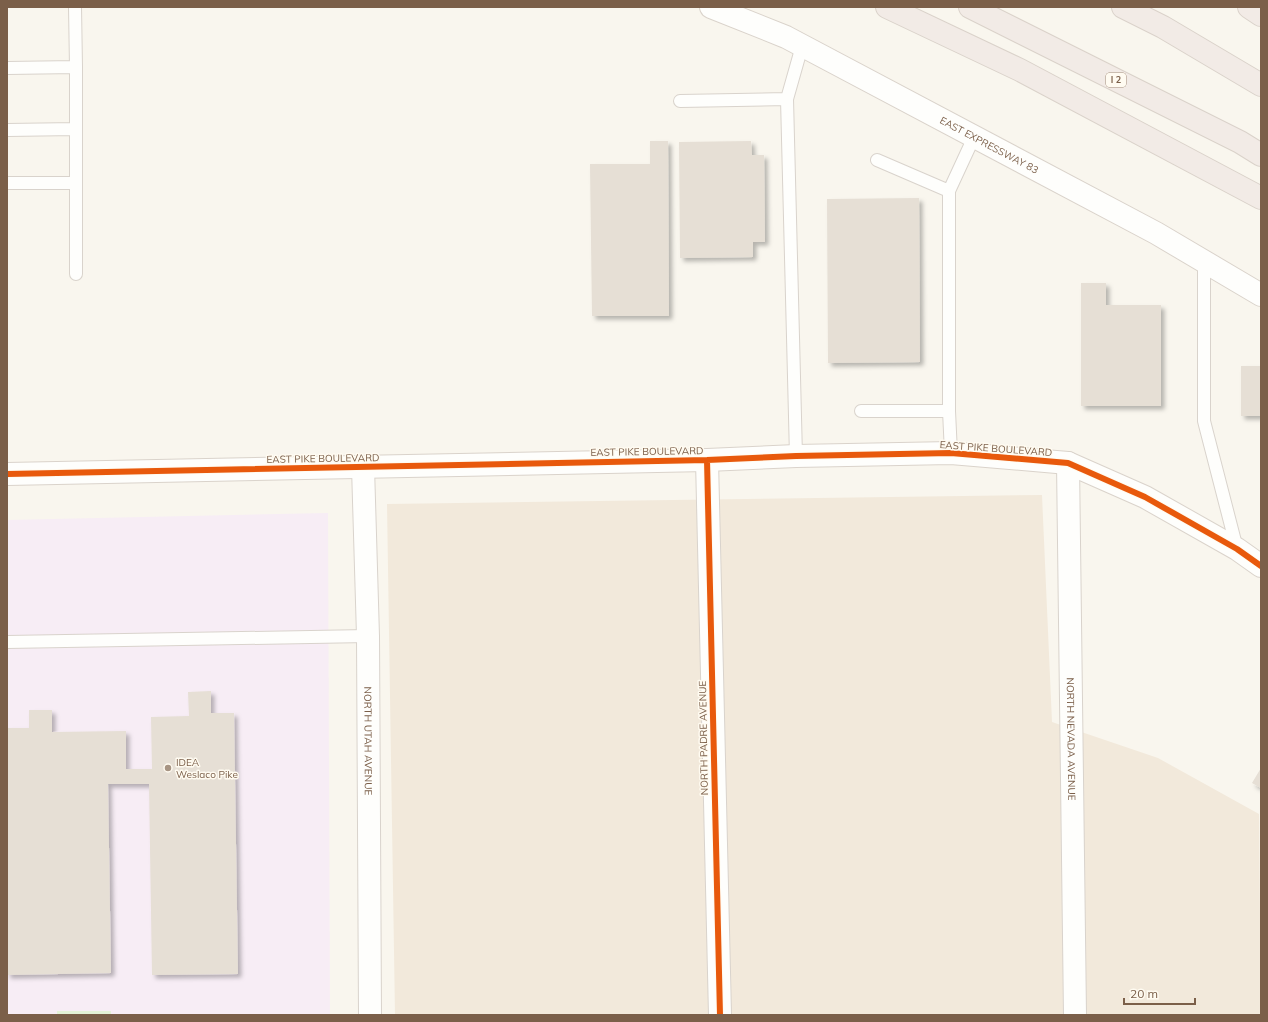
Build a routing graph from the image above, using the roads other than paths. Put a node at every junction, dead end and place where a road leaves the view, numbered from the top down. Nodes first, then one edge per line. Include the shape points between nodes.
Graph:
1 (75, 7) edge
2 (711, 7) edge
3 (886, 7) edge
4 (970, 7) edge
5 (1123, 7) edge
6 (1249, 7) edge
7 (1261, 15) edge
8 (802, 46) junction
9 (76, 67) junction
10 (7, 68) edge
11 (1261, 85) edge
12 (787, 99) junction
13 (680, 101) dead end
14 (76, 129) junction
15 (7, 130) edge
16 (974, 137) junction
17 (1261, 155) edge
18 (877, 160) dead end
19 (7, 183) edge
20 (76, 183) junction
21 (949, 191) junction
22 (1261, 198) edge
23 (1204, 262) junction
24 (76, 274) dead end
25 (1261, 295) edge
26 (860, 411) dead end
27 (949, 411) junction
28 (951, 453) junction
29 (796, 456) junction
30 (707, 460) junction
31 (1068, 463) junction
32 (363, 468) junction
33 (7, 474) edge
34 (1237, 549) junction
35 (1261, 566) edge
36 (368, 636) junction
37 (7, 642) edge
38 (370, 1015) edge
39 (720, 1015) edge
40 (1075, 1015) edge

1 - 9 lane
2 - 8 street, EAST EXPRESSWAY 83
3 - 22 highway via 1020,70
4 - 17 highway, I 2 via 1240,142
5 - 11 highway via 1163,27
6 - 7 highway
8 - 12 lane
8 - 16 street, EAST EXPRESSWAY 83
9 - 10 lane
9 - 14 lane
12 - 13 lane
12 - 29 lane
14 - 15 lane
14 - 20 lane
16 - 21 lane
16 - 23 street, EAST EXPRESSWAY 83 via 1156,233
18 - 21 lane
19 - 20 lane
20 - 24 lane
21 - 27 lane
23 - 25 street, EAST EXPRESSWAY 83
23 - 34 lane via 1204,421
26 - 27 lane
27 - 28 lane
28 - 29 street, EAST PIKE BOULEVARD
28 - 31 street, EAST PIKE BOULEVARD
29 - 30 street, EAST PIKE BOULEVARD
30 - 32 street, EAST PIKE BOULEVARD
30 - 39 street, NORTH PADRE AVENUE
31 - 34 street, EAST PIKE BOULEVARD via 1145,497
31 - 40 street, NORTH NEVADA AVENUE
32 - 33 street, EAST PIKE BOULEVARD
32 - 36 street, NORTH UTAH AVENUE
34 - 35 street, EAST PIKE BOULEVARD
36 - 37 lane
36 - 38 street, NORTH UTAH AVENUE

